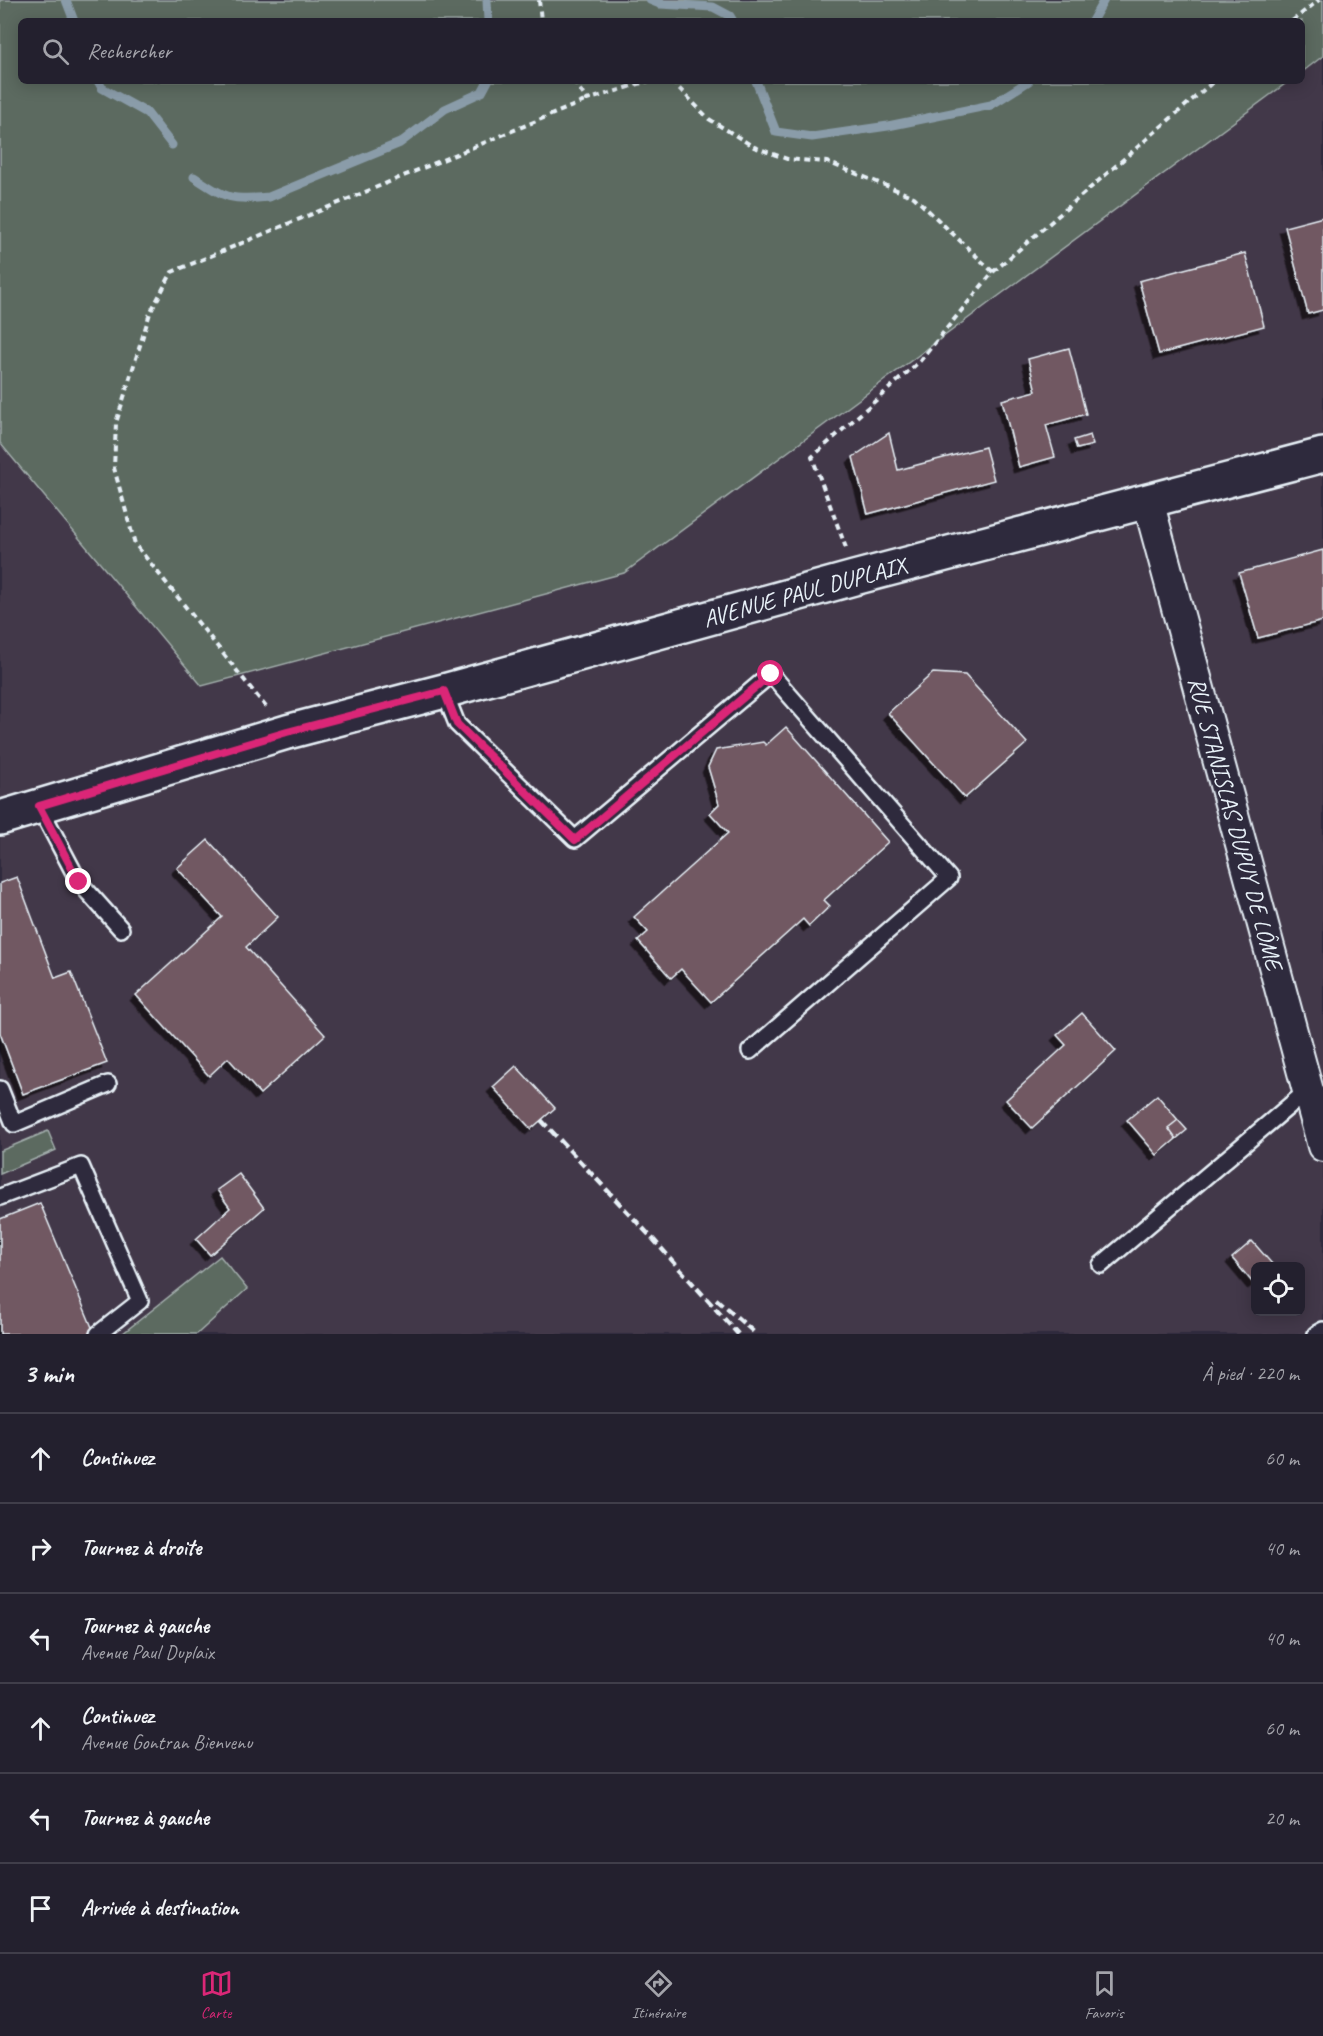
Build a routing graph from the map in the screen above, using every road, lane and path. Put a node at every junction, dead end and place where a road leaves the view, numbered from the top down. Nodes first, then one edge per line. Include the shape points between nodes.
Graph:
1 (539, 0) edge
2 (1319, 0) edge
3 (541, 18) edge
4 (1296, 18) edge
5 (576, 84) edge
6 (639, 84) edge
7 (675, 84) edge
8 (1211, 84) edge
9 (587, 100) junction
10 (993, 272) junction
11 (1323, 455) edge
12 (1148, 501) junction
13 (846, 549) dead end
14 (444, 691) junction
15 (287, 732) junction
16 (39, 806) junction
17 (0, 818) edge
18 (121, 929) dead end
19 (750, 1051) dead end
20 (108, 1084) dead end
21 (0, 1089) edge
22 (1308, 1090) junction
23 (1323, 1146) edge
24 (0, 1197) edge
25 (1101, 1265) dead end
26 (1323, 1330) edge
27 (98, 1334) edge
28 (1316, 1334) edge

1 - 3 path
2 - 4 path
5 - 9 path
6 - 9 path
7 - 10 path via 709,119 754,147 787,159 827,162 914,197
8 - 10 path
9 - 15 path via 172,272 150,313 116,423 114,468 135,544
10 - 13 path via 920,362 812,457
11 - 12 main road, AVENUE PAUL DUPLAIX
12 - 14 main road, AVENUE PAUL DUPLAIX
12 - 22 street, RUE STANISLAS DUPUY DE LÔME
14 - 15 main road, AVENUE PAUL DUPLAIX
14 - 19 lane via 457,724 575,840 771,674 949,878
15 - 16 main road, AVENUE PAUL DUPLAIX
16 - 17 main road, AVENUE PAUL DUPLAIX
16 - 18 lane via 79,882
20 - 21 lane via 14,1124
22 - 23 street, RUE STANISLAS DUPUY DE LÔME
22 - 25 lane
24 - 27 lane via 81,1166 140,1300
26 - 28 lane

